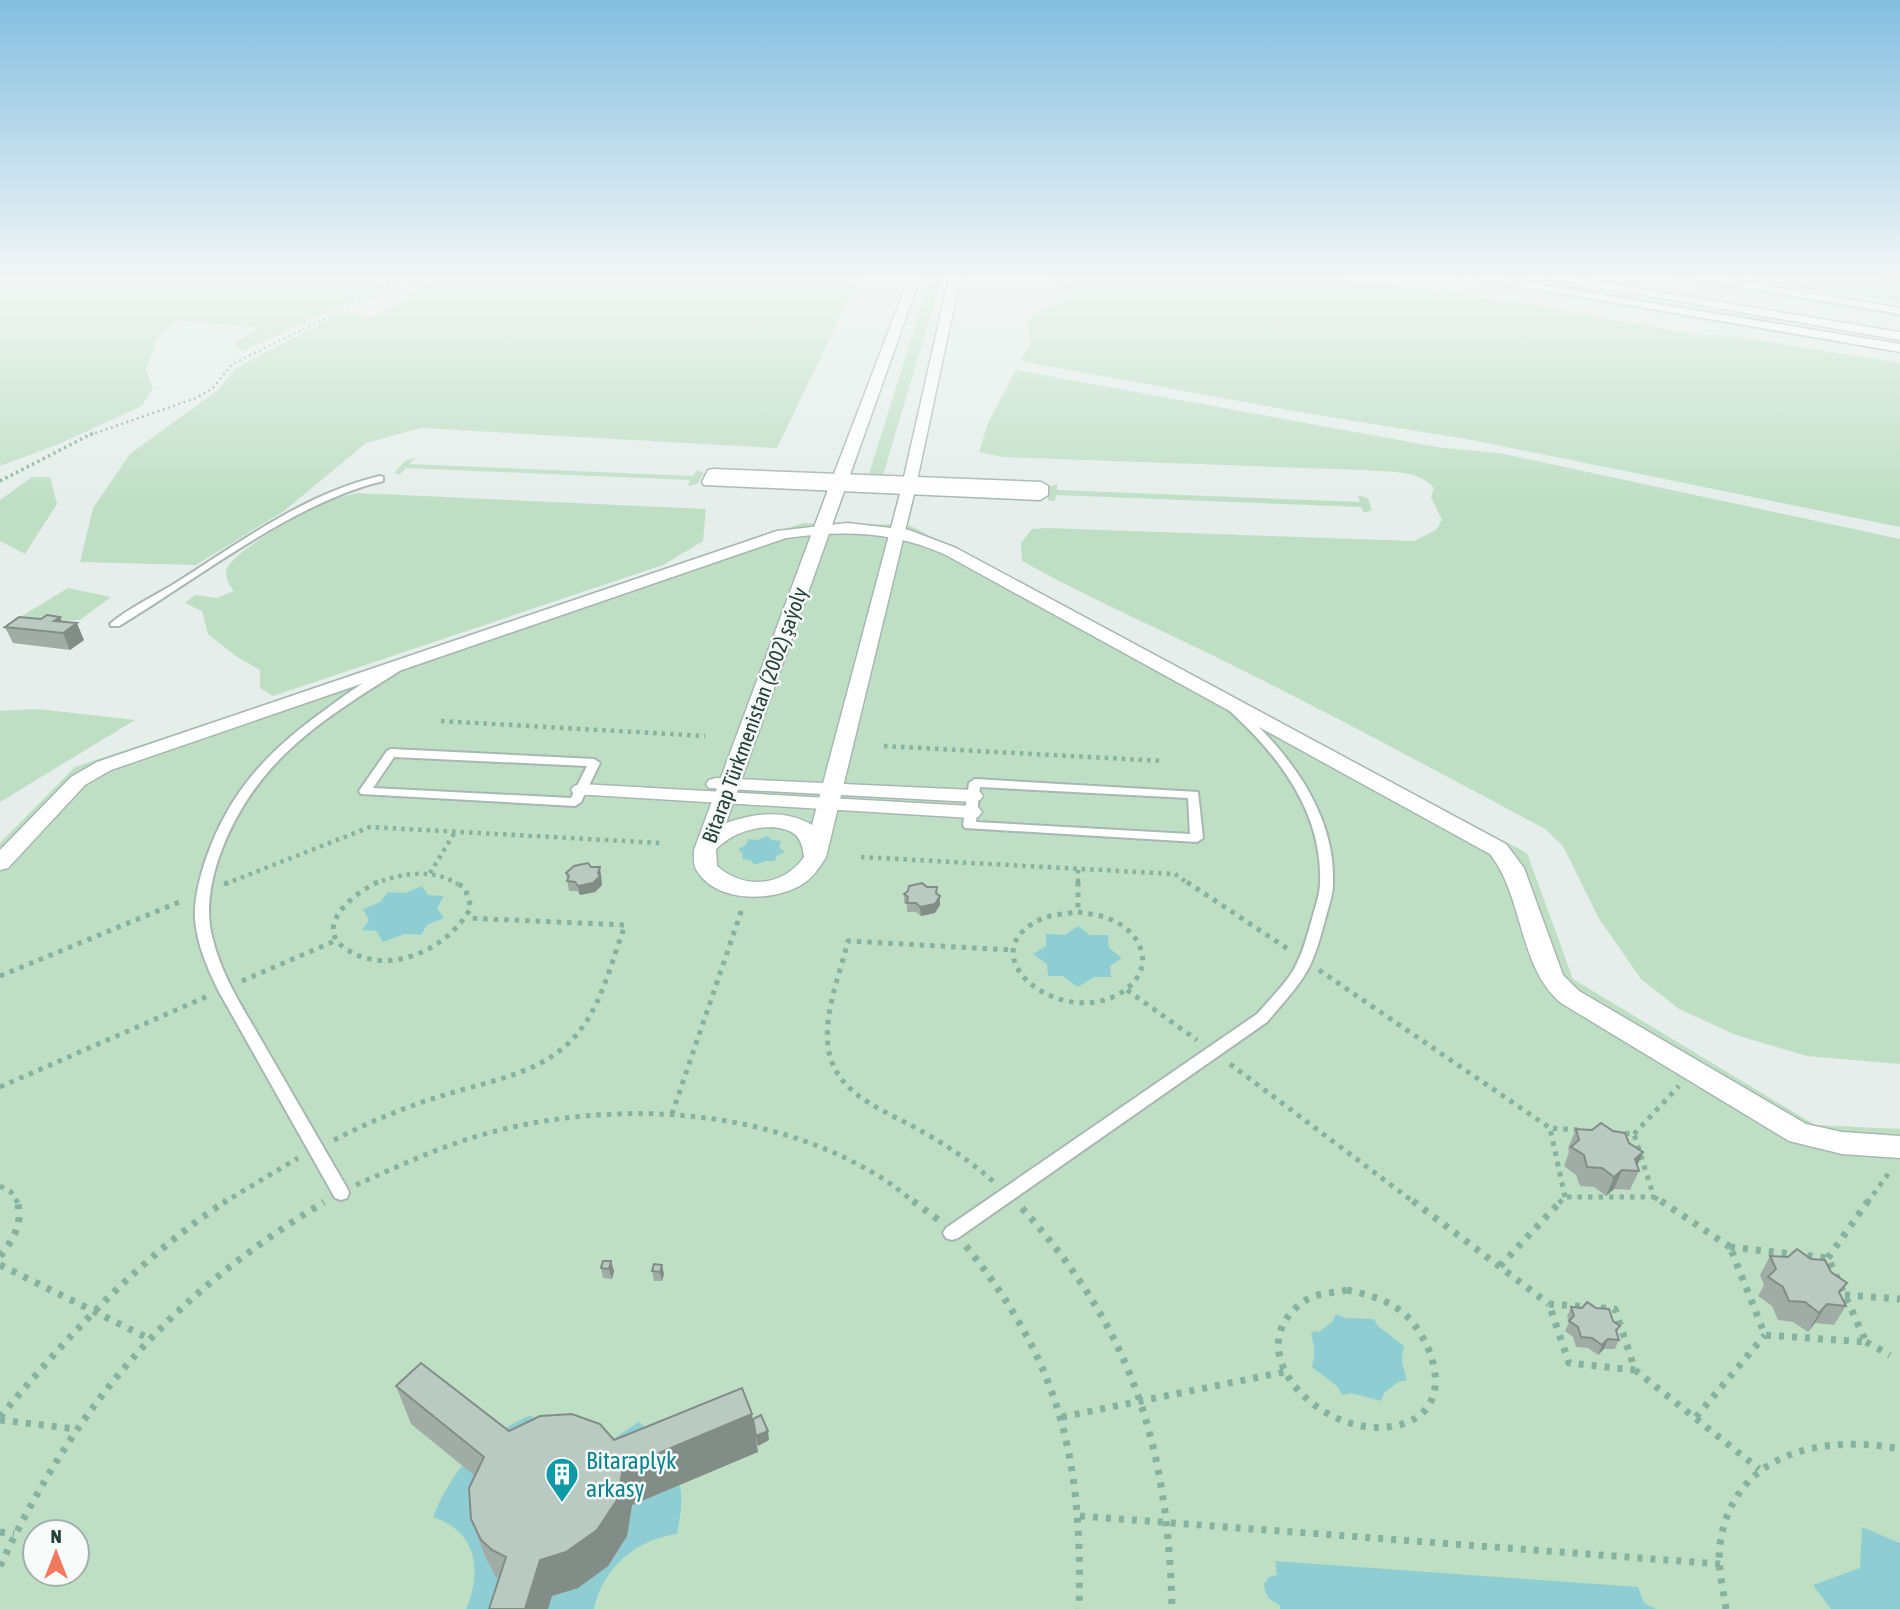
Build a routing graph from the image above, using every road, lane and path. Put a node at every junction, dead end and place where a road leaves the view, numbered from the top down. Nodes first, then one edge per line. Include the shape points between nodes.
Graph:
1 (254, 353) edge
2 (887, 353) edge
3 (938, 353) edge
4 (380, 479) dead end
5 (0, 481) edge
6 (838, 483) junction
7 (909, 485) junction
8 (823, 527) junction
9 (897, 530) junction
10 (115, 624) dead end
11 (401, 665) junction
12 (1219, 697) junction
13 (441, 721) dead end
14 (705, 736) dead end
15 (884, 746) dead end
16 (1163, 761) dead end
17 (584, 783) junction
18 (726, 791) junction
19 (829, 797) junction
20 (972, 804) junction
21 (455, 832) junction
22 (661, 844) dead end
23 (705, 850) junction
24 (815, 857) junction
25 (861, 857) dead end
26 (0, 863) edge
27 (1078, 870) junction
28 (430, 873) junction
29 (748, 889) junction
30 (203, 892) junction
31 (1078, 912) junction
32 (467, 918) junction
33 (625, 925) dead end
34 (337, 940) junction
35 (1012, 950) junction
36 (1306, 961) junction
37 (0, 976) edge
38 (225, 989) junction
39 (1127, 990) junction
40 (1214, 1052) junction
41 (1693, 1070) junction
42 (0, 1087) edge
43 (672, 1114) junction
44 (1550, 1128) junction
45 (1586, 1130) edge
46 (1610, 1132) edge
47 (1634, 1134) junction
48 (1900, 1147) edge
49 (1900, 1158) edge
50 (0, 1186) edge
51 (341, 1193) junction
52 (1008, 1195) junction
53 (1565, 1197) junction
54 (1654, 1198) junction
55 (952, 1233) junction
56 (1730, 1247) junction
57 (0, 1256) edge
58 (1828, 1258) junction
59 (0, 1265) edge
60 (1500, 1266) junction
61 (1845, 1295) junction
62 (1900, 1299) edge
63 (1549, 1304) junction
64 (1765, 1335) junction
65 (150, 1339) junction
66 (1866, 1342) junction
67 (1889, 1355) dead end
68 (1635, 1370) junction
69 (1284, 1372) junction
70 (1141, 1401) junction
71 (1062, 1417) junction
72 (1696, 1417) junction
73 (0, 1420) edge
74 (76, 1429) junction
75 (1900, 1449) edge
76 (1759, 1469) junction
77 (1080, 1516) junction
78 (1168, 1523) junction
79 (0, 1532) edge
80 (14, 1534) junction
81 (1720, 1564) junction
82 (0, 1566) edge
83 (1079, 1609) edge
84 (1172, 1609) edge
85 (1726, 1609) edge

1 - 5 path via 232,364 212,389 196,398 95,432
2 - 6 street, Bitarap Türkmenistan (2002) şaýoly
3 - 7 street
4 - 10 lane via 331,495 270,527
6 - 6 street via 713,473 709,482
6 - 7 street
6 - 8 street, Bitarap Türkmenistan (2002) şaýoly
7 - 7 street via 1040,495 1041,486
7 - 9 street
8 - 9 street
8 - 11 street via 783,534
8 - 18 street, Bitarap Türkmenistan (2002) şaýoly
9 - 12 street via 929,540
9 - 19 street
11 - 26 street via 88,774
11 - 30 lane via 306,728 250,782 217,839
12 - 36 lane via 1282,758 1316,817 1327,883
12 - 41 street via 1498,849 1513,868 1558,987
13 - 14 path
15 - 16 path
17 - 17 lane via 575,802 365,791 391,753 594,764
17 - 18 street
18 - 19 street
18 - 23 street, Bitarap Türkmenistan (2002) şaýoly
19 - 20 street
19 - 24 street
20 - 20 lane via 969,825 1197,838 1194,795 975,783
21 - 22 path
21 - 28 path
21 - 30 path via 370,827
23 - 24 street via 730,827 772,820 807,832 816,848
23 - 29 street, Bitarap Türkmenistan (2002) şaýoly via 706,868 712,876
24 - 29 street, Bitarap Türkmenistan (2002) şaýoly via 811,866 791,881
25 - 27 path
27 - 31 path
27 - 36 path via 1175,874
28 - 32 path via 457,880 466,888 471,907
28 - 34 path via 380,881 351,897 335,919
29 - 43 path
30 - 37 path
30 - 38 lane via 202,920
31 - 35 path via 1058,913 1029,924 1018,934
31 - 39 path via 1123,925 1141,946 1143,970
32 - 33 path
32 - 34 path via 459,930 430,949 392,959 358,956
34 - 38 path
35 - 39 path via 1015,969 1048,996 1081,1002
35 - 52 path via 848,940 828,1047 847,1088 951,1150
36 - 40 lane via 1262,1018
36 - 44 path
38 - 42 path
38 - 51 lane
39 - 40 path
40 - 52 lane
40 - 60 path
41 - 47 path
41 - 48 street via 1799,1133 1842,1143
43 - 51 path via 586,1116 497,1131 408,1161
43 - 55 path via 755,1126 833,1152 904,1193
44 - 45 path
44 - 53 path
46 - 47 path
47 - 54 path
49 - 58 path
50 - 57 path via 15,1196 21,1219
51 - 65 path via 232,1264
52 - 55 lane
52 - 70 path via 1058,1248 1088,1290 1114,1336
53 - 54 path
53 - 60 path
54 - 56 path
55 - 71 path via 1020,1319
56 - 58 path
56 - 64 path
58 - 61 path
59 - 65 path
60 - 63 path
61 - 62 path
61 - 66 path
63 - 68 path via 1569,1363
63 - 68 path via 1615,1309
64 - 66 path
64 - 72 path
65 - 74 path
66 - 67 path
68 - 72 path
69 - 69 path via 1278,1350 1280,1330 1289,1311 1324,1291 1347,1290 1370,1294 1408,1317 1423,1333 1437,1371 1427,1406 1396,1427 1375,1429 1331,1419 1311,1406
69 - 70 path
70 - 71 path
70 - 78 path via 1154,1443
71 - 77 path
72 - 76 path
73 - 74 path
74 - 80 path
75 - 76 path via 1822,1444 1790,1452
76 - 81 path via 1728,1511
77 - 78 path
77 - 83 path
78 - 81 path
78 - 84 path
79 - 80 path
80 - 82 path
81 - 85 path

